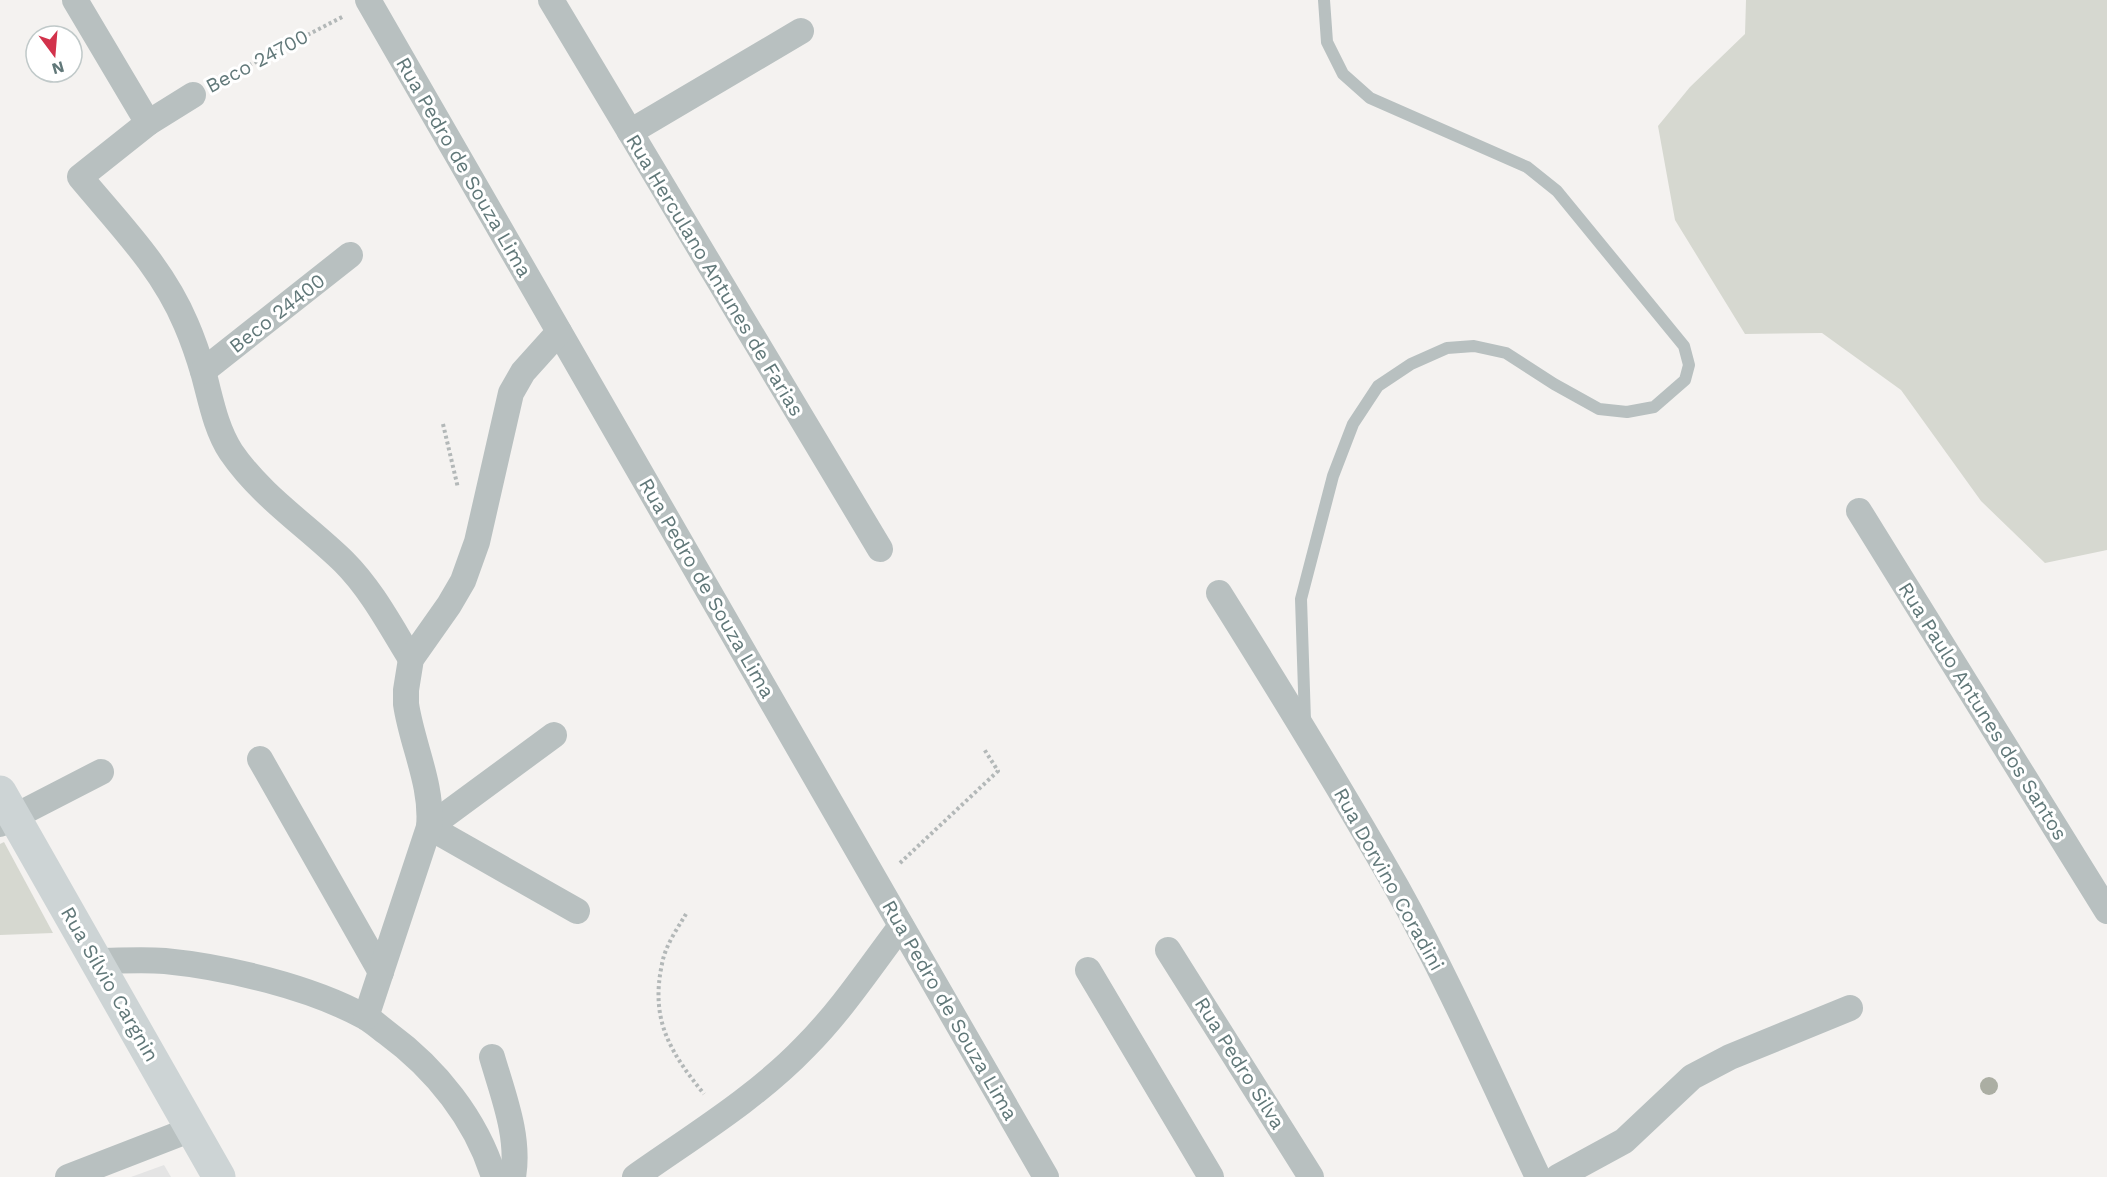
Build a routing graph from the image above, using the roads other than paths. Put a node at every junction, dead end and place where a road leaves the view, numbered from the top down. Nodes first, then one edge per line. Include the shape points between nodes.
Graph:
1 (75, 0) edge
2 (551, 0) edge
3 (1324, 0) edge
4 (368, 1) edge
5 (801, 31) dead end
6 (193, 95) road end
7 (148, 123) junction
8 (630, 132) junction
9 (350, 255) dead end
10 (559, 332) junction
11 (203, 371) junction
12 (1859, 511) dead end
13 (880, 549) dead end
14 (1219, 593) dead end
15 (411, 659) junction
16 (1305, 732) junction
17 (554, 735) dead end
18 (260, 759) dead end
19 (100, 772) dead end
20 (5, 811) edge
21 (429, 827) junction
22 (577, 911) dead end
23 (2107, 911) edge
24 (901, 926) junction
25 (1168, 950) dead end
26 (96, 961) junction
27 (1088, 970) dead end
28 (381, 972) junction
29 (1850, 1008) dead end
30 (366, 1017) junction
31 (492, 1057) dead end
32 (192, 1129) junction
33 (68, 1177) edge
34 (219, 1177) edge
35 (494, 1177) edge
36 (513, 1177) edge
37 (635, 1177) edge
38 (1046, 1177) edge
39 (1211, 1177) edge
40 (1311, 1177) edge
41 (1538, 1177) edge
42 (1558, 1177) edge

1 - 7 street
2 - 8 street, Rua Herculano Antunes de Farias
3 - 16 lane via 1327,42 1343,74 1370,98 1527,167 1557,191 1684,346 1689,365 1685,380 1654,407 1627,412 1599,409 1506,353 1474,346 1447,348 1411,364 1378,386 1353,424 1333,476 1301,599
4 - 10 street, Rua Pedro de Souza Lima
5 - 8 street
6 - 7 street, Beco 24700
7 - 11 street, Beco 24700 via 80,177 155,267 186,324
8 - 13 street, Rua Herculano Antunes de Farias
9 - 11 street, Beco 24400
10 - 15 street via 523,372 511,393 477,542 463,581
10 - 24 street, Rua Pedro de Souza Lima
11 - 15 street via 215,418 229,449 273,500 345,563
12 - 23 street, Rua Paulo Antunes dos Santos
14 - 16 street, Rua Dorvino Coradini
15 - 21 street via 406,704 428,792
16 - 41 street, Rua Dorvino Coradini via 1430,950
17 - 21 street
18 - 28 street
19 - 20 street
20 - 26 main road, Rua Sílvio Cargnin
21 - 22 street
21 - 28 street
24 - 37 street via 829,1022 782,1070
24 - 38 street, Rua Pedro de Souza Lima
25 - 40 street, Rua Pedro Silva
26 - 30 street via 162,961 213,967 317,996
26 - 32 main road, Rua Sílvio Cargnin
27 - 39 street
28 - 30 street
29 - 42 street via 1730,1057 1692,1077 1624,1141
30 - 35 street via 413,1053 446,1089 473,1127
31 - 36 street via 510,1117
32 - 33 street
32 - 34 main road, Rua Sílvio Cargnin

